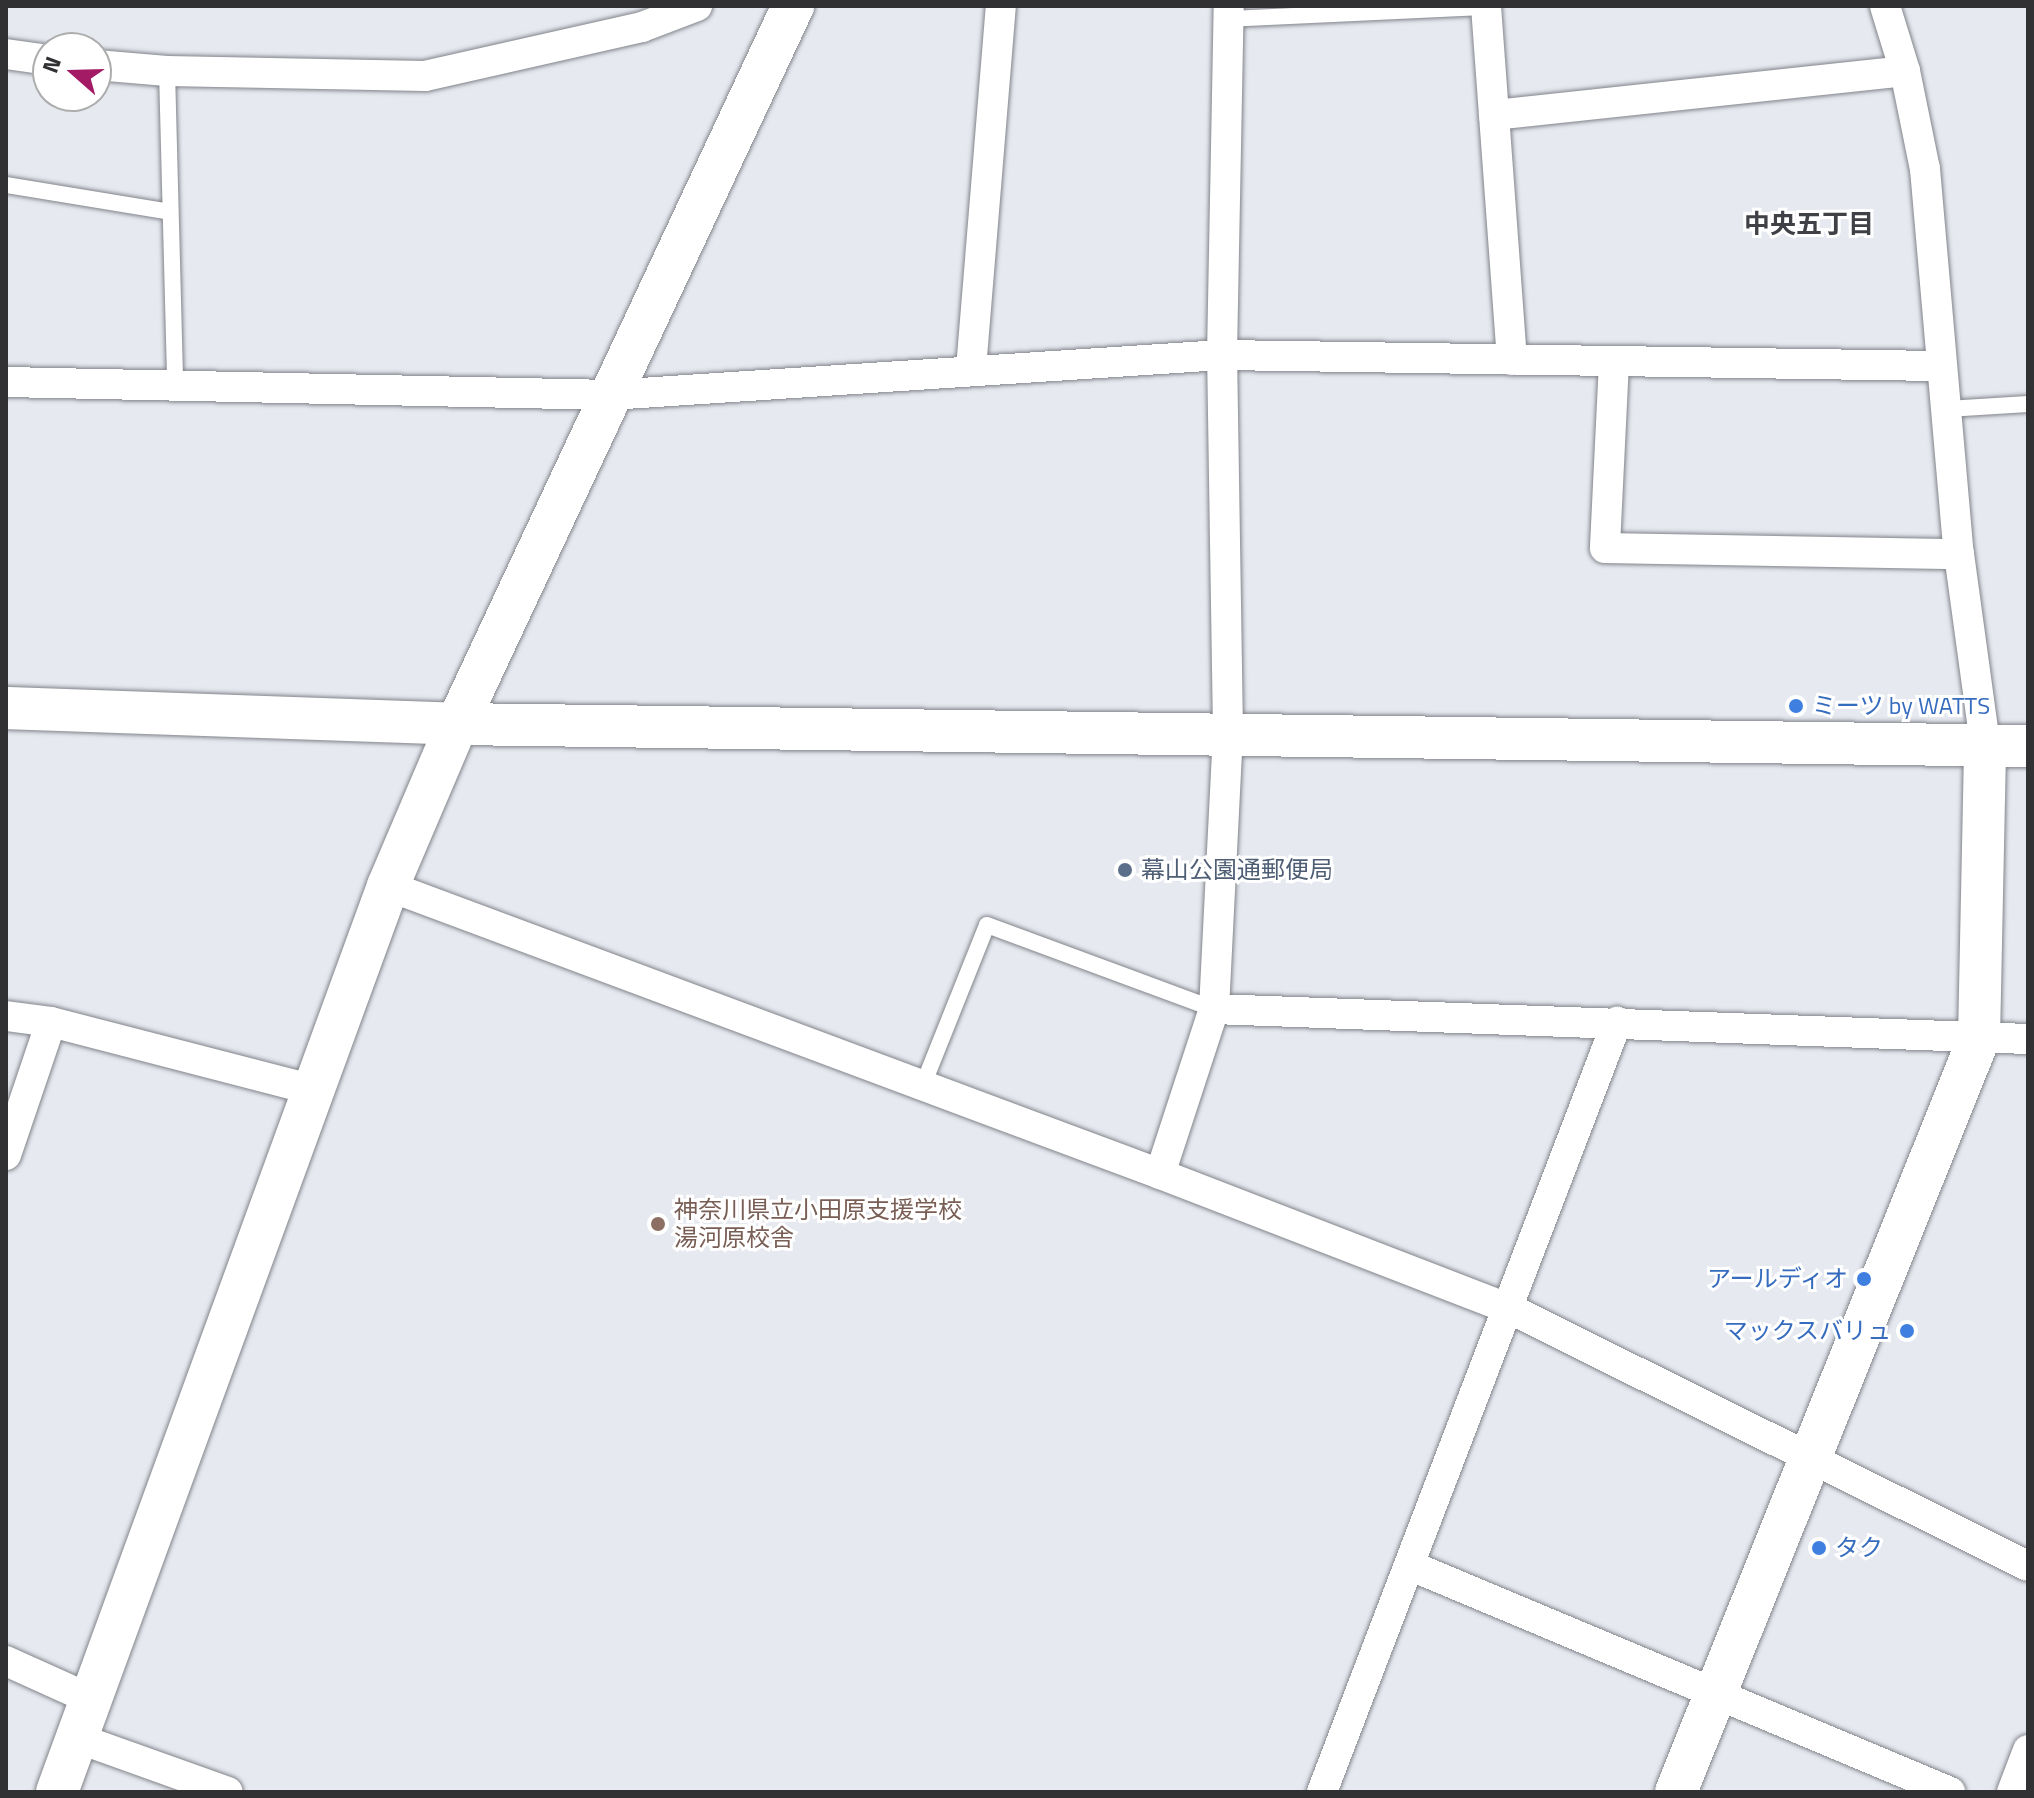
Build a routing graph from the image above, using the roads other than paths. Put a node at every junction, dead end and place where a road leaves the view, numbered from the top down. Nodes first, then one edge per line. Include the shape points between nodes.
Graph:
1 (697, 6) edge
2 (793, 6) edge
3 (1001, 6) edge
4 (1885, 6) edge
5 (1486, 7) edge
6 (1229, 12) edge
7 (6, 54) edge
8 (32, 58) edge
9 (112, 66) edge
10 (167, 71) junction
11 (1905, 71) junction
12 (1494, 115) junction
13 (6, 185) edge
14 (170, 212) junction
15 (1222, 355) junction
16 (1512, 360) junction
17 (1614, 362) junction
18 (1941, 366) junction
19 (971, 369) junction
20 (6, 382) edge
21 (175, 386) junction
22 (610, 395) junction
23 (2028, 404) edge
24 (1947, 409) junction
25 (1959, 554) junction
26 (6, 708) edge
27 (457, 724) junction
28 (1228, 732) junction
29 (1985, 745) junction
30 (2028, 746) edge
31 (388, 886) junction
32 (1214, 1009) junction
33 (6, 1016) edge
34 (51, 1022) junction
35 (1617, 1022) junction
36 (1979, 1038) junction
37 (2028, 1039) edge
38 (923, 1085) junction
39 (313, 1090) junction
40 (6, 1155) edge
41 (1160, 1174) junction
42 (1508, 1308) junction
43 (1810, 1455) junction
44 (1409, 1565) junction
45 (2028, 1566) edge
46 (6, 1661) edge
47 (1714, 1692) junction
48 (90, 1699) junction
49 (77, 1738) junction
50 (2028, 1750) edge
51 (57, 1792) edge
52 (228, 1792) edge
53 (1322, 1792) edge
54 (1676, 1792) edge
55 (1950, 1792) edge
56 (2012, 1792) edge

1 - 10 street via 642,27 425,76
2 - 22 street
3 - 19 street
4 - 11 street
5 - 6 lane
5 - 12 street
6 - 15 street
7 - 8 street
9 - 10 street
10 - 14 lane
11 - 12 street
11 - 18 street via 1925,169
12 - 16 street
13 - 14 lane
14 - 21 lane
15 - 16 street
15 - 19 street
15 - 28 street
16 - 17 street
17 - 18 street
17 - 25 street via 1605,548
18 - 24 street
19 - 22 street
20 - 21 street
21 - 22 street
22 - 27 street
23 - 24 lane
24 - 25 street
25 - 29 street
26 - 27 street
27 - 28 street
27 - 31 street
28 - 29 street
28 - 32 street
29 - 30 street
29 - 36 street
31 - 38 street
31 - 39 street
32 - 35 street
32 - 38 lane via 987,925
32 - 41 street
33 - 34 street
34 - 39 street
34 - 40 street
35 - 36 street
35 - 42 street
36 - 37 street
36 - 43 street
38 - 41 street
39 - 48 street
41 - 42 street
42 - 43 street
42 - 44 street
43 - 45 street
43 - 47 street
44 - 47 street
44 - 53 street
46 - 48 street
47 - 54 street
47 - 55 street
48 - 49 street
49 - 51 street
49 - 52 street
50 - 56 street

